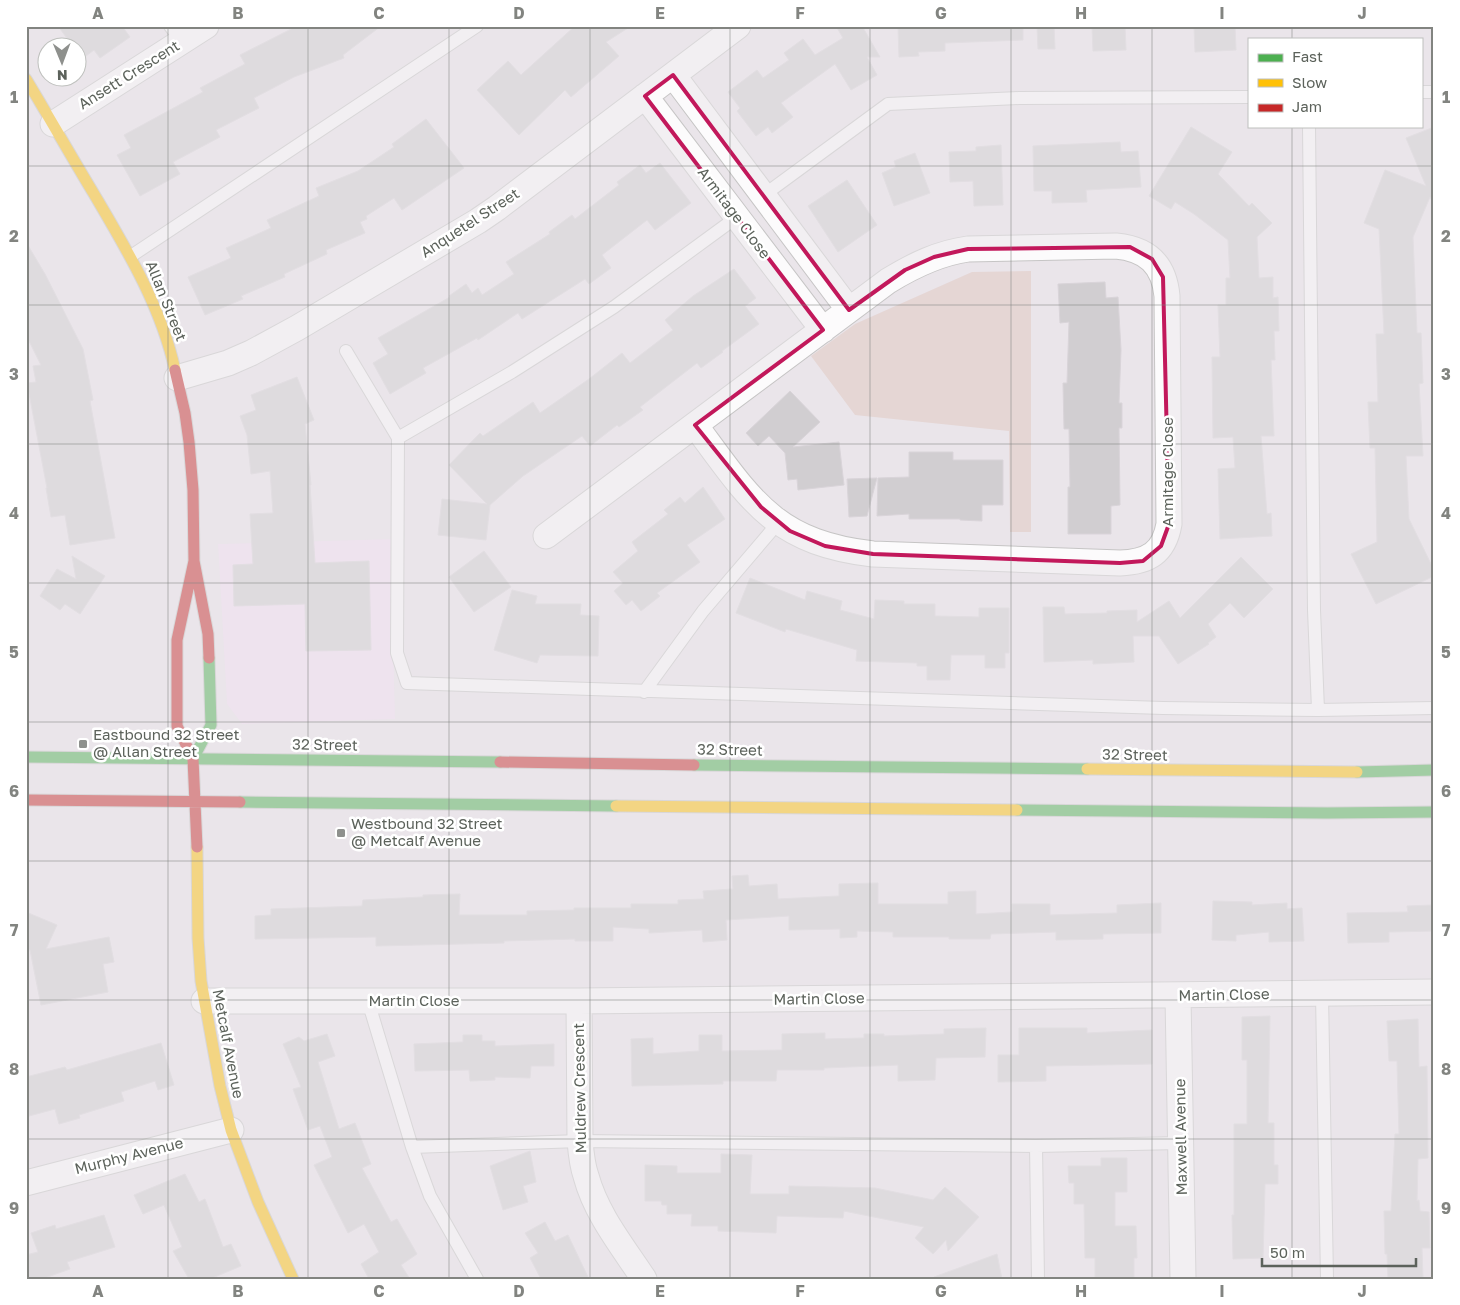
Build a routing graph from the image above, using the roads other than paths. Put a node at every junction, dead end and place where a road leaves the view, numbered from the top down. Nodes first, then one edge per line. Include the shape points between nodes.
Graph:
1 (206, 26) edge
2 (477, 26) edge
3 (738, 26) edge
4 (176, 34) edge
5 (673, 75) junction
6 (26, 79) edge
7 (645, 96) junction
8 (1248, 97) edge
9 (53, 124) junction
10 (1309, 128) edge
11 (764, 195) junction
12 (737, 217) junction
13 (131, 256) junction
14 (849, 310) junction
15 (824, 330) junction
16 (346, 352) dead end
17 (177, 378) junction
18 (695, 425) junction
19 (398, 438) junction
20 (778, 523) junction
21 (546, 536) dead end
22 (194, 561) junction
23 (644, 692) junction
24 (1434, 708) edge
25 (1318, 710) junction
26 (26, 757) edge
27 (193, 759) junction
28 (1434, 770) edge
29 (26, 800) edge
30 (196, 802) junction
31 (1434, 812) edge
32 (1434, 992) edge
33 (1322, 994) junction
34 (1178, 996) junction
35 (204, 1001) junction
36 (368, 1001) junction
37 (579, 1001) junction
38 (231, 1130) junction
39 (580, 1141) junction
40 (1181, 1143) junction
41 (1036, 1146) junction
42 (412, 1147) junction
43 (26, 1182) edge
44 (293, 1279) edge
45 (477, 1279) edge
46 (644, 1279) edge
47 (1038, 1279) edge
48 (1183, 1279) edge
49 (1327, 1279) edge

1 - 4 street, Ansett Crescent
2 - 13 lane
3 - 5 street, Anquetel Street
4 - 9 street, Ansett Crescent
5 - 7 street, Anquetel Street
5 - 11 street
6 - 9 main road, Allan Street
7 - 12 street, Armitage Close
7 - 17 street, Anquetel Street via 478,221 251,353
8 - 11 lane via 1019,98 888,104
9 - 13 main road, Allan Street
10 - 25 lane
11 - 12 street
11 - 14 street
12 - 15 street, Armitage Close
12 - 19 lane via 614,307 512,372
13 - 17 main road, Allan Street via 156,311
14 - 15 street, Armitage Close
14 - 20 street, Armitage Close via 905,270 952,251 989,247 1116,246 1130,247 1152,259 1163,277 1167,296 1167,536 1161,546 1143,561 1120,564 847,551 805,538
15 - 18 street, Armitage Close
16 - 19 lane
17 - 22 main road, Allan Street via 192,467
18 - 20 street, Armitage Close via 745,492
18 - 21 street, Armitage Close
19 - 23 lane via 397,653 407,683
20 - 23 lane via 703,611
22 - 27 main road, Allan Street via 177,640 177,726
22 - 27 main road, Allan Street via 208,634 211,724
23 - 25 lane
24 - 25 lane
26 - 27 main road, 32 Street
27 - 28 main road, 32 Street via 1333,772
27 - 30 main road, Metcalf Avenue
29 - 30 main road
30 - 31 main road
30 - 35 main road, Metcalf Avenue via 199,945
32 - 33 street, Martin Close
33 - 34 street, Martin Close
33 - 49 lane
34 - 37 street, Martin Close
34 - 40 street, Maxwell Avenue
35 - 36 street, Martin Close
35 - 38 main road, Metcalf Avenue
36 - 37 street, Martin Close
36 - 42 lane
37 - 39 street, Muldrew Crescent
38 - 43 street, Murphy Avenue
38 - 44 main road, Metcalf Avenue via 258,1202
39 - 41 lane
39 - 42 lane
39 - 46 street, Muldrew Crescent via 592,1195
40 - 41 lane
40 - 48 street, Maxwell Avenue
41 - 47 lane
42 - 45 lane via 430,1196

